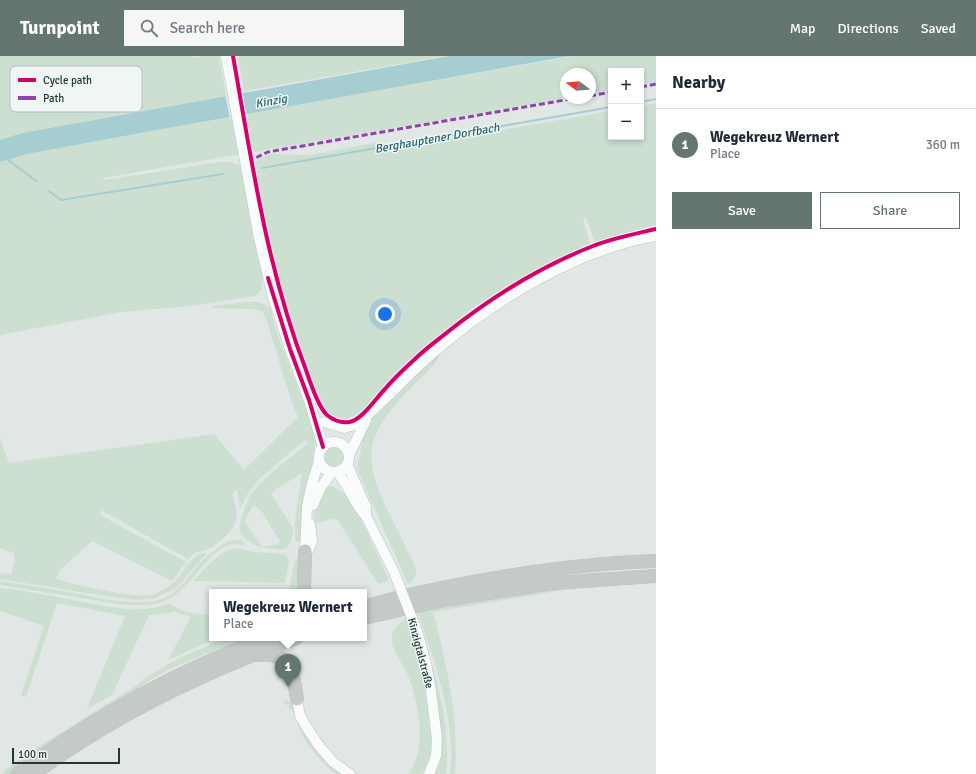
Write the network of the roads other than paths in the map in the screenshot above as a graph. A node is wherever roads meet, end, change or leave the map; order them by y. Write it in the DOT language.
graph roads {
  1 [pos="226,56"];
  2 [pos="656,236"];
  3 [pos="308,400"];
  4 [pos="370,413"];
  5 [pos="324,422"];
  6 [pos="357,424"];
  7 [pos="336,442"];
  8 [pos="323,447"];
  9 [pos="348,460"];
  10 [pos="320,461"];
  11 [pos="335,472"];
  12 [pos="346,486"];
  13 [pos="321,487"];
  14 [pos="366,516"];
  15 [pos="305,551"];
  16 [pos="656,561"];
  17 [pos="656,576"];
  18 [pos="304,589"];
  19 [pos="367,606"];
  20 [pos="367,617"];
  21 [pos="257,641"];
  22 [pos="289,641"];
  23 [pos="250,655"];
  24 [pos="297,699"];
  25 [pos="17,774"];
  26 [pos="34,774"];
  27 [pos="350,774"];
  28 [pos="429,774"];
  1 -- 3 [label="street"];
  2 -- 4 [label="street"];
  3 -- 5 [label="street"];
  3 -- 8 [label="street"];
  4 -- 6 [label="street"];
  4 -- 9 [label="street"];
  5 -- 6 [label="street"];
  5 -- 7 [label="street"];
  6 -- 7 [label="street"];
  7 -- 8 [label="street"];
  7 -- 9 [label="street"];
  8 -- 10 [label="street"];
  9 -- 11 [label="street"];
  9 -- 14 [label="street, Kinzigtalstraße"];
  10 -- 11 [label="street"];
  10 -- 15 [label="street"];
  11 -- 12 [label="street, Kinzigtalstraße"];
  11 -- 13 [label="street"];
  12 -- 13 [label="street"];
  12 -- 14 [label="street, Kinzigtalstraße"];
  13 -- 15 [label="street"];
  14 -- 28 [label="street, Kinzigtalstraße, bridge"];
  15 -- 18 [label="highway"];
  16 -- 19 [label="highway"];
  17 -- 20 [label="highway"];
  21 -- 25 [label="highway"];
  22 -- 23 [label="highway"];
  23 -- 24 [label="highway"];
  23 -- 26 [label="highway"];
  24 -- 27 [label="street"];
}
